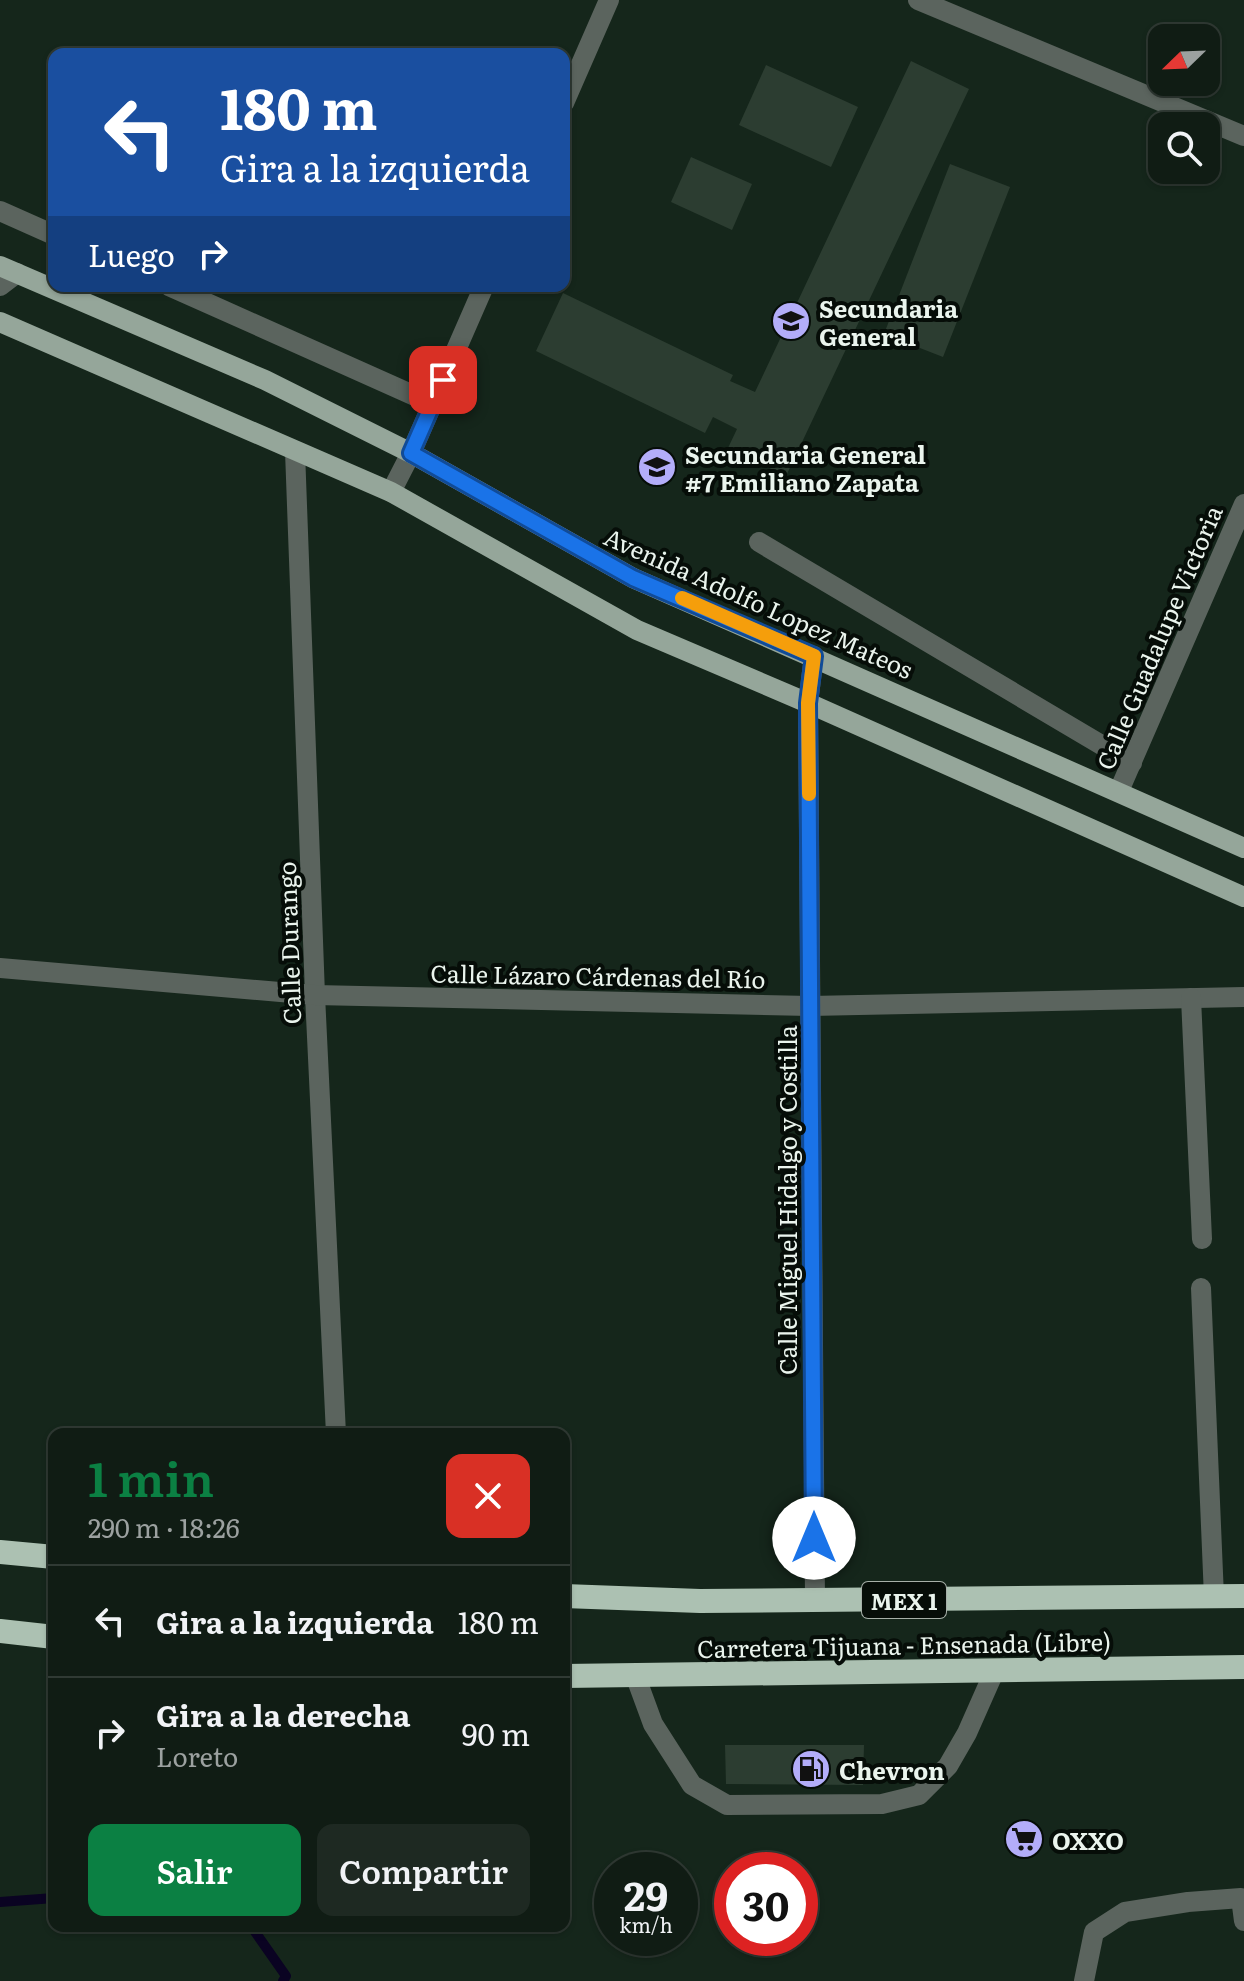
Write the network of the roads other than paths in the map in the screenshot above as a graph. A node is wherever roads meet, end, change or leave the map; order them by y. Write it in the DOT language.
graph roads {
  1 [pos="609,0"];
  2 [pos="918,0"];
  3 [pos="570,89"];
  4 [pos="1244,136"];
  5 [pos="0,211"];
  6 [pos="48,232"];
  7 [pos="8,270"];
  8 [pos="0,286"];
  9 [pos="48,287"];
  10 [pos="59,292"];
  11 [pos="182,292"];
  12 [pos="481,292"];
  13 [pos="0,322"];
  14 [pos="433,404"];
  15 [pos="295,451"];
  16 [pos="411,453"];
  17 [pos="391,492"];
  18 [pos="1244,504"];
  19 [pos="759,542"];
  20 [pos="814,656"];
  21 [pos="808,703"];
  22 [pos="1132,763"];
  23 [pos="1119,791"];
  24 [pos="1244,848"];
  25 [pos="1244,897"];
  26 [pos="0,968"];
  27 [pos="315,995"];
  28 [pos="1244,997"];
  29 [pos="1191,998"];
  30 [pos="810,1006"];
  31 [pos="1202,1239"];
  32 [pos="1201,1288"];
  33 [pos="336,1428"];
  34 [pos="0,1552"];
  35 [pos="48,1556"];
  36 [pos="570,1594"];
  37 [pos="1244,1596"];
  38 [pos="1214,1597"];
  39 [pos="815,1600"];
  40 [pos="0,1631"];
  41 [pos="48,1636"];
  42 [pos="1244,1667"];
  43 [pos="994,1672"];
  44 [pos="635,1675"];
  45 [pos="570,1676"];
  46 [pos="1242,1897"];
  47 [pos="1244,1921"];
  48 [pos="1084,1981"];
  1 -- 3 [label="street"];
  2 -- 4 [label="street"];
  5 -- 6 [label="street"];
  7 -- 8 [label="street"];
  7 -- 9 [label="main road, Avenida Adolfo Lopez Mateos"];
  10 -- 16 [label="main road, Avenida Adolfo Lopez Mateos"];
  11 -- 14 [label="street"];
  12 -- 14 [label="street"];
  13 -- 15 [label="main road"];
  14 -- 16 [label="street"];
  15 -- 17 [label="main road"];
  15 -- 27 [label="street, Calle Durango"];
  16 -- 17 [label="street"];
  16 -- 20 [label="main road, Avenida Adolfo Lopez Mateos"];
  17 -- 21 [label="main road"];
  18 -- 22 [label="street, Calle Guadalupe Victoria"];
  19 -- 22 [label="street"];
  20 -- 21 [label="street, Calle Miguel Hidalgo y Costilla"];
  20 -- 23 [label="main road, Avenida Adolfo Lopez Mateos"];
  21 -- 25 [label="main road"];
  21 -- 30 [label="street, Calle Miguel Hidalgo y Costilla"];
  22 -- 23 [label="street, Calle Guadalupe Victoria"];
  23 -- 24 [label="main road, Avenida Adolfo Lopez Mateos"];
  26 -- 27 [label="street, Calle Lázaro Cárdenas del Río"];
  27 -- 30 [label="street, Calle Lázaro Cárdenas del Río"];
  27 -- 33 [label="street, Calle Durango"];
  28 -- 29 [label="street, Calle Lázaro Cárdenas del Río"];
  29 -- 30 [label="street, Calle Lázaro Cárdenas del Río"];
  29 -- 31 [label="street"];
  30 -- 39 [label="street, Calle Miguel Hidalgo y Costilla"];
  32 -- 38 [label="street"];
  34 -- 35 [label="highway"];
  36 -- 39 [label="highway, Carretera Tijuana - Ensenada (Libre) / MEX 1"];
  37 -- 38 [label="highway, Carretera Tijuana - Ensenada (Libre) / MEX 1"];
  38 -- 39 [label="highway, Carretera Tijuana - Ensenada (Libre) / MEX 1"];
  40 -- 41 [label="highway"];
  42 -- 43 [label="highway, Carretera Tijuana - Ensenada (Libre)"];
  43 -- 44 [label="highway, Carretera Tijuana - Ensenada (Libre)"];
  43 -- 44 [label="street"];
  44 -- 45 [label="highway, Carretera Tijuana - Ensenada (Libre)"];
  46 -- 47 [label="street"];
  46 -- 48 [label="street"];
}
